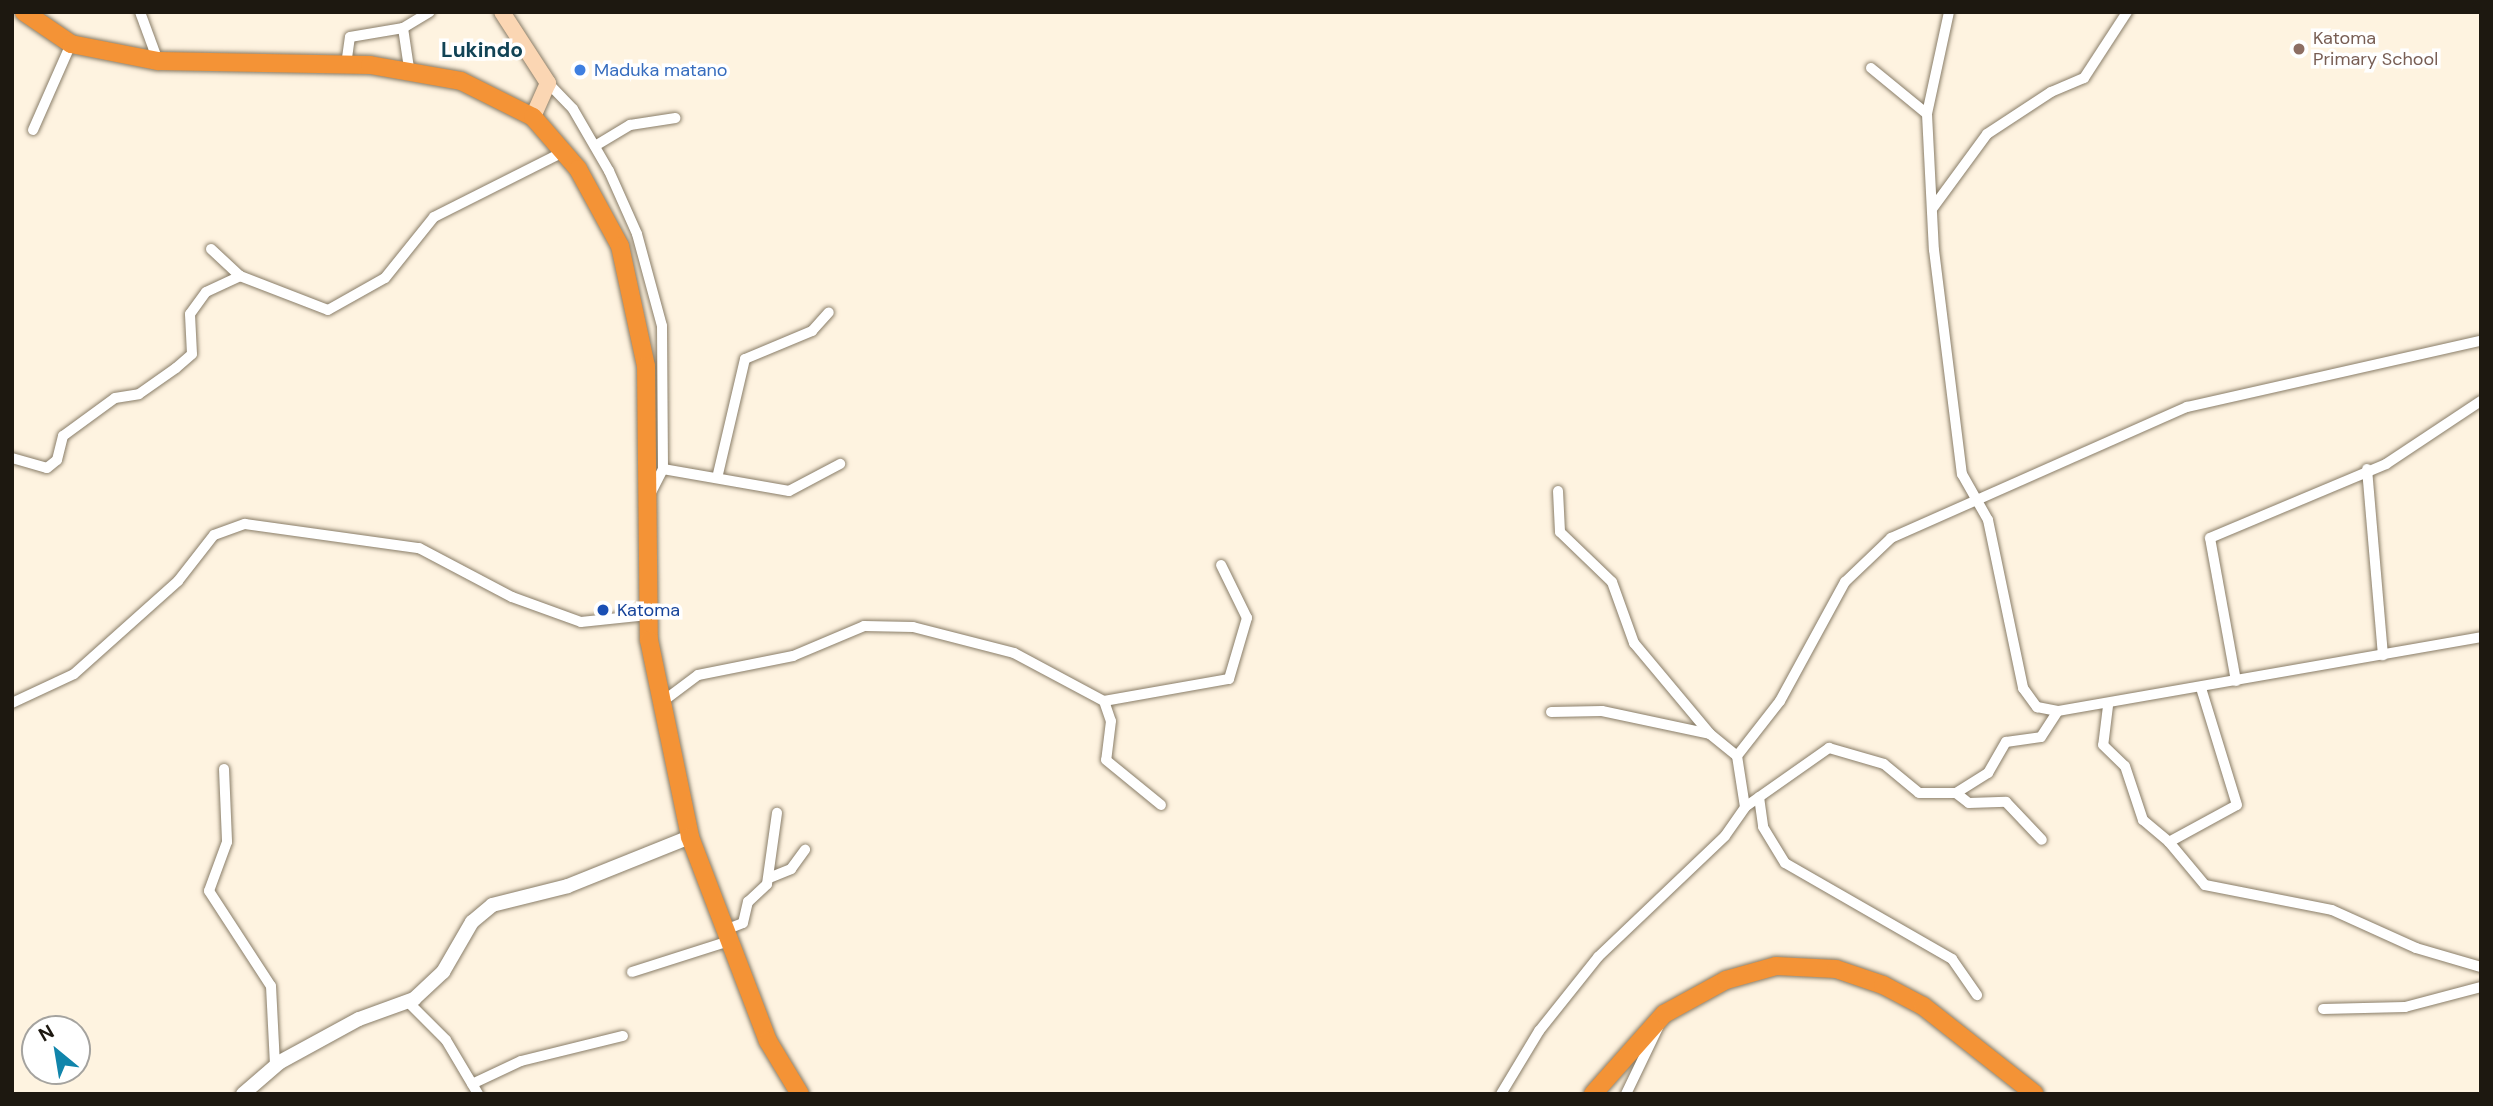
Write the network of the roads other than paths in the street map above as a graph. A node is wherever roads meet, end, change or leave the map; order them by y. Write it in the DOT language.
graph roads {
  1 [pos="24,12"];
  2 [pos="140,12"];
  3 [pos="430,12"];
  4 [pos="1949,12"];
  5 [pos="2127,12"];
  6 [pos="506,13"];
  7 [pos="403,28"];
  8 [pos="71,44"];
  9 [pos="158,61"];
  10 [pos="346,65"];
  11 [pos="410,68"];
  12 [pos="1871,68"];
  13 [pos="548,83"];
  14 [pos="1927,114"];
  15 [pos="533,117"];
  16 [pos="675,118"];
  17 [pos="33,130"];
  18 [pos="595,146"];
  19 [pos="563,152"];
  20 [pos="1932,209"];
  21 [pos="211,249"];
  22 [pos="240,276"];
  23 [pos="829,312"];
  24 [pos="2481,341"];
  25 [pos="2481,401"];
  26 [pos="12,458"];
  27 [pos="840,464"];
  28 [pos="663,469"];
  29 [pos="2367,469"];
  30 [pos="718,474"];
  31 [pos="1558,491"];
  32 [pos="1977,496"];
  33 [pos="644,504"];
  34 [pos="1221,565"];
  35 [pos="648,615"];
  36 [pos="2481,637"];
  37 [pos="2383,654"];
  38 [pos="2236,681"];
  39 [pos="2201,688"];
  40 [pos="1104,701"];
  41 [pos="662,702"];
  42 [pos="12,703"];
  43 [pos="2108,706"];
  44 [pos="2058,711"];
  45 [pos="1551,712"];
  46 [pos="1710,734"];
  47 [pos="1737,756"];
  48 [pos="224,769"];
  49 [pos="1956,793"];
  50 [pos="1759,797"];
  51 [pos="1161,805"];
  52 [pos="1745,807"];
  53 [pos="777,813"];
  54 [pos="690,837"];
  55 [pos="2042,840"];
  56 [pos="2169,842"];
  57 [pos="804,850"];
  58 [pos="769,878"];
  59 [pos="727,935"];
  60 [pos="2481,967"];
  61 [pos="632,972"];
  62 [pos="2481,987"];
  63 [pos="1978,996"];
  64 [pos="407,1001"];
  65 [pos="2323,1009"];
  66 [pos="1664,1014"];
  67 [pos="623,1036"];
  68 [pos="275,1066"];
  69 [pos="475,1089"];
  70 [pos="243,1094"];
  71 [pos="800,1094"];
  72 [pos="1501,1094"];
  73 [pos="1593,1094"];
  74 [pos="1626,1094"];
  75 [pos="2035,1094"];
  1 -- 8 [label="highway"];
  2 -- 9 [label="street"];
  3 -- 7 [label="street"];
  4 -- 14 [label="street"];
  5 -- 20 [label="street"];
  6 -- 13 [label="main road"];
  7 -- 10 [label="street"];
  7 -- 11 [label="street"];
  8 -- 9 [label="highway"];
  8 -- 17 [label="street"];
  9 -- 10 [label="highway"];
  10 -- 11 [label="highway"];
  11 -- 15 [label="highway"];
  12 -- 14 [label="street"];
  13 -- 15 [label="main road"];
  13 -- 18 [label="street"];
  14 -- 20 [label="street"];
  15 -- 19 [label="highway"];
  16 -- 18 [label="street"];
  18 -- 28 [label="street"];
  19 -- 22 [label="street"];
  19 -- 33 [label="highway"];
  20 -- 32 [label="street"];
  21 -- 22 [label="street"];
  22 -- 26 [label="street"];
  23 -- 30 [label="street"];
  24 -- 32 [label="street"];
  25 -- 29 [label="street"];
  27 -- 30 [label="street"];
  28 -- 30 [label="street"];
  28 -- 33 [label="street"];
  29 -- 37 [label="street"];
  29 -- 38 [label="street"];
  31 -- 46 [label="street"];
  32 -- 44 [label="street"];
  32 -- 47 [label="street"];
  33 -- 35 [label="highway"];
  34 -- 40 [label="street"];
  35 -- 41 [label="highway"];
  35 -- 42 [label="street"];
  36 -- 37 [label="street"];
  37 -- 38 [label="street"];
  38 -- 39 [label="street"];
  39 -- 43 [label="street"];
  39 -- 56 [label="street"];
  40 -- 41 [label="street"];
  40 -- 51 [label="street"];
  41 -- 54 [label="highway"];
  43 -- 44 [label="street"];
  43 -- 56 [label="street"];
  44 -- 49 [label="street"];
  45 -- 46 [label="street"];
  46 -- 47 [label="street"];
  47 -- 52 [label="street"];
  48 -- 68 [label="street"];
  49 -- 50 [label="street"];
  49 -- 55 [label="street"];
  50 -- 52 [label="street"];
  50 -- 63 [label="street"];
  52 -- 72 [label="street"];
  53 -- 58 [label="street"];
  54 -- 59 [label="highway"];
  54 -- 64 [label="street"];
  56 -- 60 [label="street"];
  57 -- 58 [label="street"];
  58 -- 59 [label="street"];
  59 -- 61 [label="street"];
  59 -- 71 [label="highway"];
  62 -- 65 [label="street"];
  64 -- 68 [label="street"];
  64 -- 69 [label="street"];
  66 -- 73 [label="highway"];
  66 -- 74 [label="street"];
  66 -- 75 [label="highway"];
  67 -- 69 [label="street"];
  68 -- 70 [label="street"];
}
